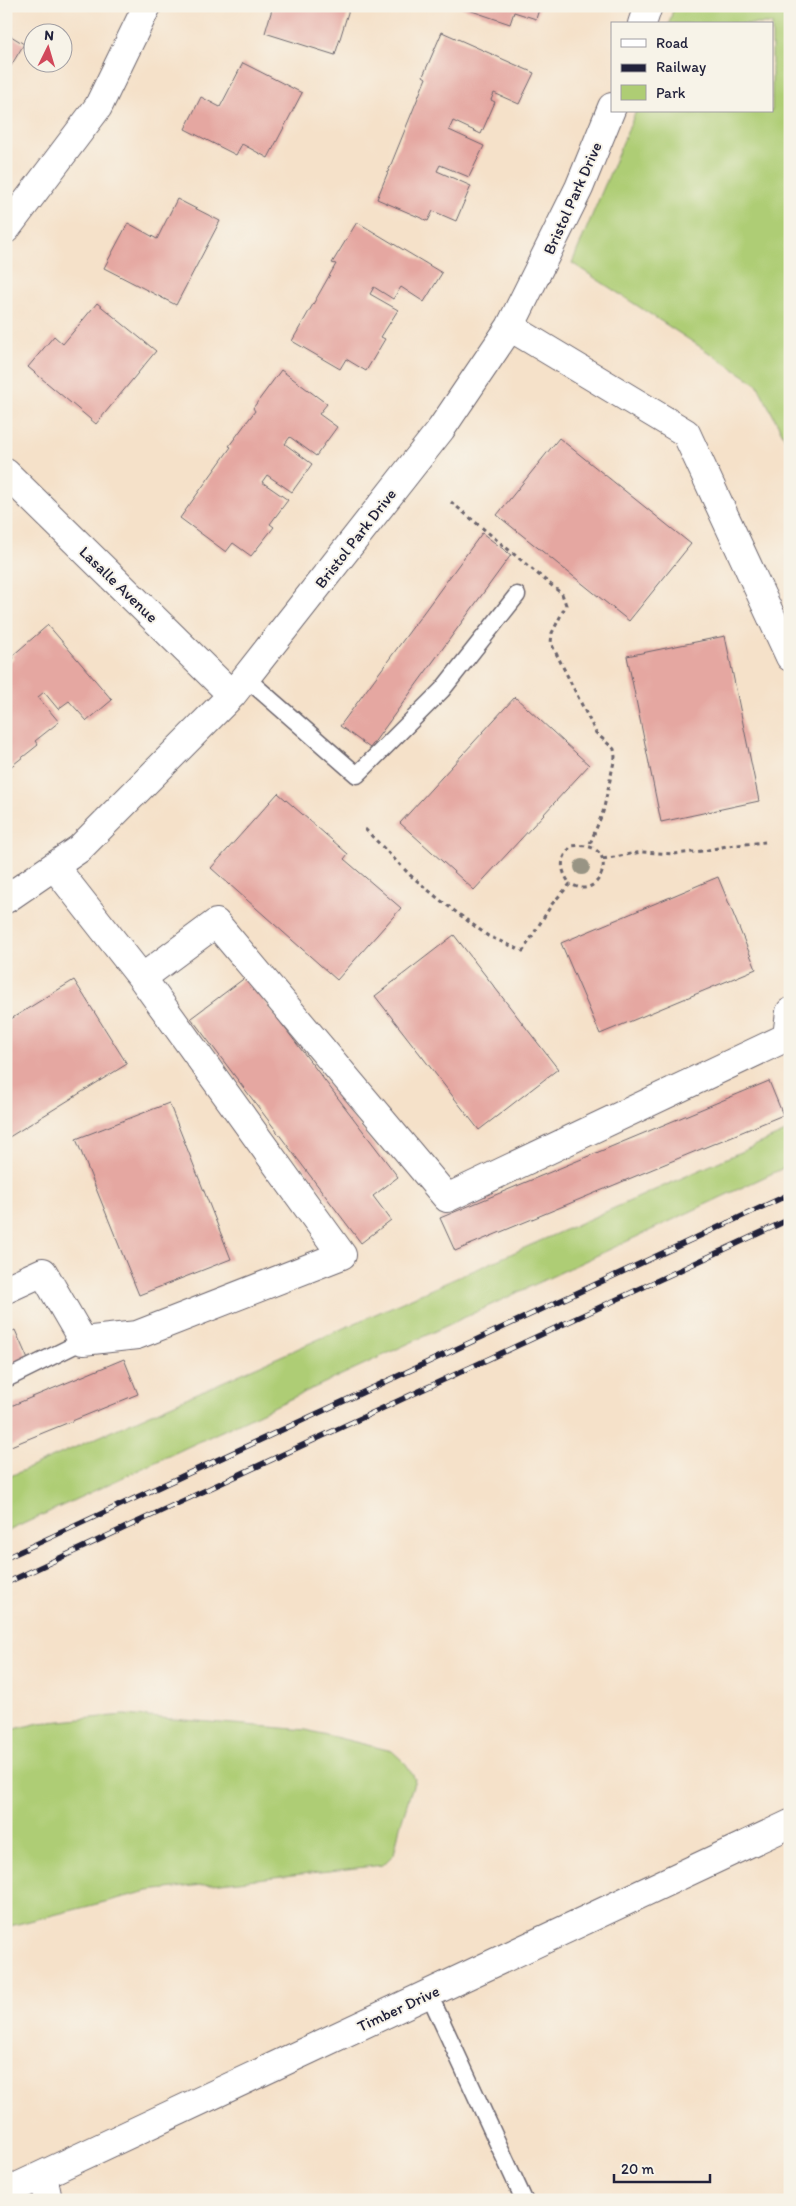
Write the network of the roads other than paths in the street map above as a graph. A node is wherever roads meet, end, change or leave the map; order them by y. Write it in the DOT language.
graph roads {
  1 [pos="147,6"];
  2 [pos="648,6"];
  3 [pos="643,22"];
  4 [pos="611,109"];
  5 [pos="6,229"];
  6 [pos="510,327"];
  7 [pos="6,473"];
  8 [pos="517,595"];
  9 [pos="790,657"];
  10 [pos="239,686"];
  11 [pos="54,866"];
  12 [pos="6,899"];
  13 [pos="142,978"];
  14 [pos="790,1012"];
  15 [pos="6,1289"];
  16 [pos="83,1341"];
  17 [pos="6,1379"];
  18 [pos="790,1824"];
  19 [pos="429,1994"];
  20 [pos="46,2188"];
  21 [pos="6,2192"];
  22 [pos="524,2200"];
  1 -- 5 [label="street"];
  2 -- 3 [label="street"];
  4 -- 6 [label="street, Bristol Park Drive"];
  6 -- 9 [label="street"];
  6 -- 10 [label="street, Bristol Park Drive"];
  7 -- 10 [label="street, Lasalle Avenue"];
  8 -- 10 [label="lane"];
  10 -- 11 [label="street, Bristol Park Drive"];
  11 -- 12 [label="street, Bristol Park Drive"];
  11 -- 13 [label="street"];
  13 -- 14 [label="street"];
  13 -- 16 [label="street"];
  15 -- 16 [label="street"];
  16 -- 17 [label="lane"];
  18 -- 19 [label="street, Timber Drive"];
  19 -- 20 [label="street, Timber Drive"];
  19 -- 22 [label="lane"];
  20 -- 21 [label="street, Timber Drive"];
}
